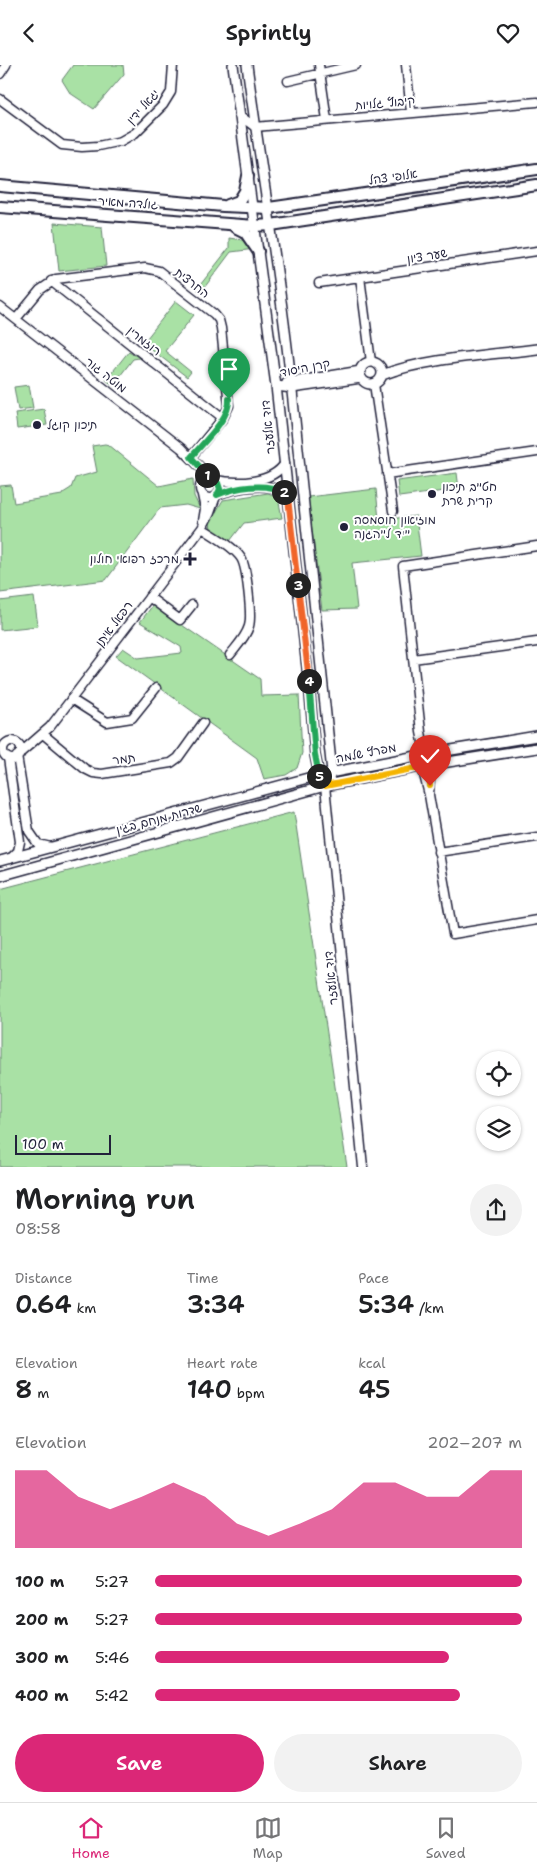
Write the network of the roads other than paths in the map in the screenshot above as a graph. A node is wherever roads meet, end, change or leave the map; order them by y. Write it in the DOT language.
graph roads {
  1 [pos="6,65"];
  2 [pos="173,65"];
  3 [pos="233,65"];
  4 [pos="247,65"];
  5 [pos="319,65"];
  6 [pos="356,65"];
  7 [pos="406,65"];
  8 [pos="321,73"];
  9 [pos="0,74"];
  10 [pos="288,81"];
  11 [pos="0,99"];
  12 [pos="537,102"];
  13 [pos="411,112"];
  14 [pos="239,115"];
  15 [pos="328,120"];
  16 [pos="255,127"];
  17 [pos="537,169"];
  18 [pos="248,176"];
  19 [pos="537,185"];
  20 [pos="0,187"];
  21 [pos="223,206"];
  22 [pos="0,207"];
  23 [pos="252,208"];
  24 [pos="269,208"];
  25 [pos="225,223"];
  26 [pos="271,225"];
  27 [pos="255,226"];
  28 [pos="258,251"];
  29 [pos="537,251"];
  30 [pos="360,277"];
  31 [pos="51,281"];
  32 [pos="319,283"];
  33 [pos="0,307"];
  34 [pos="16,319"];
  35 [pos="537,349"];
  36 [pos="371,362"];
  37 [pos="382,372"];
  38 [pos="361,375"];
  39 [pos="374,384"];
  40 [pos="291,385"];
  41 [pos="276,386"];
  42 [pos="223,418"];
  43 [pos="537,452"];
  44 [pos="193,460"];
  45 [pos="285,463"];
  46 [pos="387,474"];
  47 [pos="214,479"];
  48 [pos="200,486"];
  49 [pos="202,495"];
  50 [pos="216,496"];
  51 [pos="288,498"];
  52 [pos="392,511"];
  53 [pos="202,527"];
  54 [pos="537,546"];
  55 [pos="149,597"];
  56 [pos="192,605"];
  57 [pos="537,642"];
  58 [pos="230,655"];
  59 [pos="413,659"];
  60 [pos="156,688"];
  61 [pos="71,699"];
  62 [pos="203,723"];
  63 [pos="43,734"];
  64 [pos="537,737"];
  65 [pos="15,742"];
  66 [pos="3,743"];
  67 [pos="537,748"];
  68 [pos="4,754"];
  69 [pos="18,755"];
  70 [pos="315,755"];
  71 [pos="422,755"];
  72 [pos="425,766"];
  73 [pos="332,772"];
  74 [pos="319,775"];
  75 [pos="306,778"];
  76 [pos="325,786"];
  77 [pos="537,837"];
  78 [pos="55,847"];
  79 [pos="438,852"];
  80 [pos="5,860"];
  81 [pos="0,876"];
  82 [pos="537,921"];
  83 [pos="363,1167"];
  1 -- 9 [label="street"];
  2 -- 11 [label="street, יגאל ידין"];
  3 -- 14 [label="street, דוד אלעזר"];
  4 -- 16 [label="street"];
  5 -- 8 [label="street"];
  6 -- 8 [label="street"];
  7 -- 13 [label="street"];
  8 -- 10 [label="street"];
  8 -- 15 [label="street"];
  12 -- 13 [label="street, קיבוץ גלויות"];
  13 -- 15 [label="street, קיבוץ גלויות"];
  14 -- 16 [label="street"];
  14 -- 18 [label="street, דוד אלעזר"];
  15 -- 16 [label="street, קיבוץ גלויות"];
  16 -- 24 [label="street"];
  17 -- 24 [label="main road, אלופי צהל"];
  18 -- 21 [label="main road"];
  18 -- 23 [label="street, דוד אלעזר"];
  19 -- 26 [label="main road"];
  20 -- 21 [label="main road, גולדה מאיר"];
  21 -- 23 [label="main road, גולדה מאיר"];
  22 -- 25 [label="main road, גולדה מאיר"];
  23 -- 24 [label="main road, אלופי צהל"];
  23 -- 27 [label="street, דוד אלעזר"];
  24 -- 26 [label="street"];
  25 -- 27 [label="main road, גולדה מאיר"];
  25 -- 28 [label="main road"];
  26 -- 27 [label="main road"];
  26 -- 40 [label="street"];
  27 -- 28 [label="street, דוד אלעזר"];
  28 -- 41 [label="street, דוד אלעזר"];
  29 -- 30 [label="street, שער ציון"];
  30 -- 32 [label="street, שער ציון"];
  30 -- 36 [label="street"];
  31 -- 34 [label="street"];
  31 -- 42 [label="street, רוזמרין"];
  31 -- 42 [label="street, החרצית"];
  33 -- 34 [label="street, מוטה גור"];
  34 -- 44 [label="street, מוטה גור"];
  35 -- 37 [label="street"];
  36 -- 37 [label="street"];
  36 -- 38 [label="street"];
  37 -- 39 [label="street"];
  38 -- 39 [label="street"];
  38 -- 40 [label="street, קרן היסוד"];
  39 -- 46 [label="street"];
  40 -- 41 [label="street, קרן היסוד"];
  40 -- 73 [label="street"];
  41 -- 45 [label="street, דוד אלעזר"];
  42 -- 44 [label="street, החרצית"];
  43 -- 46 [label="street"];
  44 -- 47 [label="street, מוטה גור"];
  44 -- 48 [label="street"];
  45 -- 47 [label="street"];
  45 -- 51 [label="street, דוד אלעזר"];
  46 -- 52 [label="street"];
  47 -- 48 [label="street"];
  47 -- 50 [label="street"];
  48 -- 49 [label="street"];
  49 -- 50 [label="street"];
  49 -- 53 [label="street"];
  50 -- 51 [label="street"];
  50 -- 53 [label="street, רפאל איתן"];
  51 -- 70 [label="street, דוד אלעזר"];
  53 -- 55 [label="street, רפאל איתן"];
  53 -- 58 [label="street"];
  54 -- 59 [label="street"];
  55 -- 56 [label="street"];
  55 -- 61 [label="street, רפאל איתן"];
  57 -- 59 [label="street"];
  59 -- 71 [label="street"];
  60 -- 61 [label="street"];
  61 -- 63 [label="street, רפאל איתן"];
  62 -- 63 [label="street, תמר"];
  63 -- 65 [label="street"];
  63 -- 69 [label="street, רפאל איתן"];
  64 -- 71 [label="street, מפרץ שלמה"];
  65 -- 66 [label="street"];
  65 -- 69 [label="street"];
  66 -- 68 [label="street"];
  67 -- 72 [label="street, מפרץ שלמה"];
  68 -- 69 [label="street"];
  68 -- 80 [label="street"];
  69 -- 78 [label="street"];
  70 -- 74 [label="street, דוד אלעזר"];
  70 -- 75 [label="street"];
  71 -- 72 [label="street"];
  71 -- 73 [label="street, מפרץ שלמה"];
  72 -- 76 [label="street, מפרץ שלמה"];
  72 -- 79 [label="street"];
  73 -- 74 [label="street, מפרץ שלמה"];
  73 -- 76 [label="street"];
  74 -- 75 [label="street, שדרות מנחם בגין"];
  74 -- 76 [label="street, דוד אלעזר"];
  75 -- 78 [label="street, שדרות מנחם בגין"];
  76 -- 81 [label="street, שדרות מנחם בגין"];
  76 -- 83 [label="street, דוד אלעזר"];
  77 -- 79 [label="street"];
  78 -- 80 [label="street, שדרות מנחם בגין"];
  79 -- 82 [label="street"];
}
